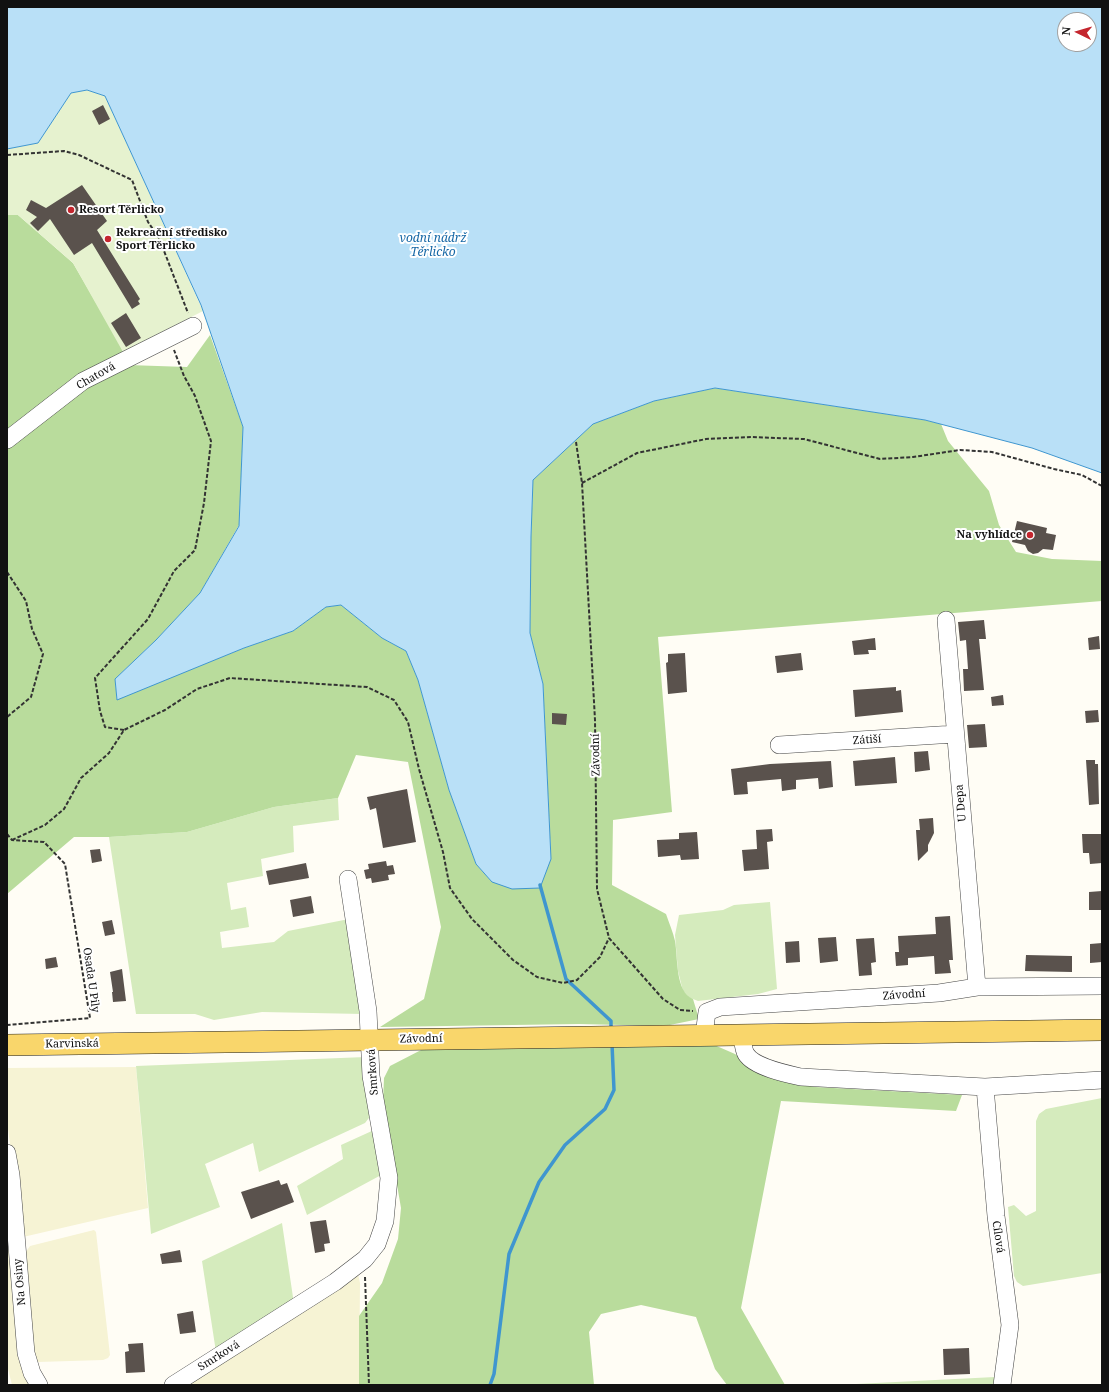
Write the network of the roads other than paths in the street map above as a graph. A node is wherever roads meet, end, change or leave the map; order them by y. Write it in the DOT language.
graph roads {
  1 [pos="193,326"];
  2 [pos="7,440"];
  3 [pos="946,620"];
  4 [pos="955,734"];
  5 [pos="779,745"];
  6 [pos="348,879"];
  7 [pos="977,986"];
  8 [pos="1102,986"];
  9 [pos="1102,1030"];
  10 [pos="704,1035"];
  11 [pos="742,1035"];
  12 [pos="370,1040"];
  13 [pos="138,1043"];
  14 [pos="7,1045"];
  15 [pos="1102,1080"];
  16 [pos="985,1087"];
  17 [pos="7,1152"];
  18 [pos="39,1385"];
  19 [pos="168,1385"];
  20 [pos="173,1385"];
  21 [pos="1002,1385"];
  1 -- 2 [label="street, Chatová"];
  3 -- 4 [label="street, U Depa"];
  4 -- 5 [label="street, Zátiší"];
  4 -- 7 [label="street, U Depa"];
  6 -- 12 [label="street, Smrková"];
  7 -- 8 [label="street, Závodní"];
  7 -- 10 [label="street, Závodní"];
  9 -- 11 [label="main road, Závodní"];
  10 -- 11 [label="main road, Závodní"];
  10 -- 12 [label="main road, Závodní"];
  11 -- 16 [label="street"];
  12 -- 13 [label="main road, Závodní"];
  12 -- 20 [label="street, Smrková"];
  13 -- 14 [label="main road, Karvinská"];
  15 -- 16 [label="street"];
  16 -- 21 [label="street, Cílová"];
  17 -- 18 [label="street, Na Osiny"];
  19 -- 20 [label="street"];
}
